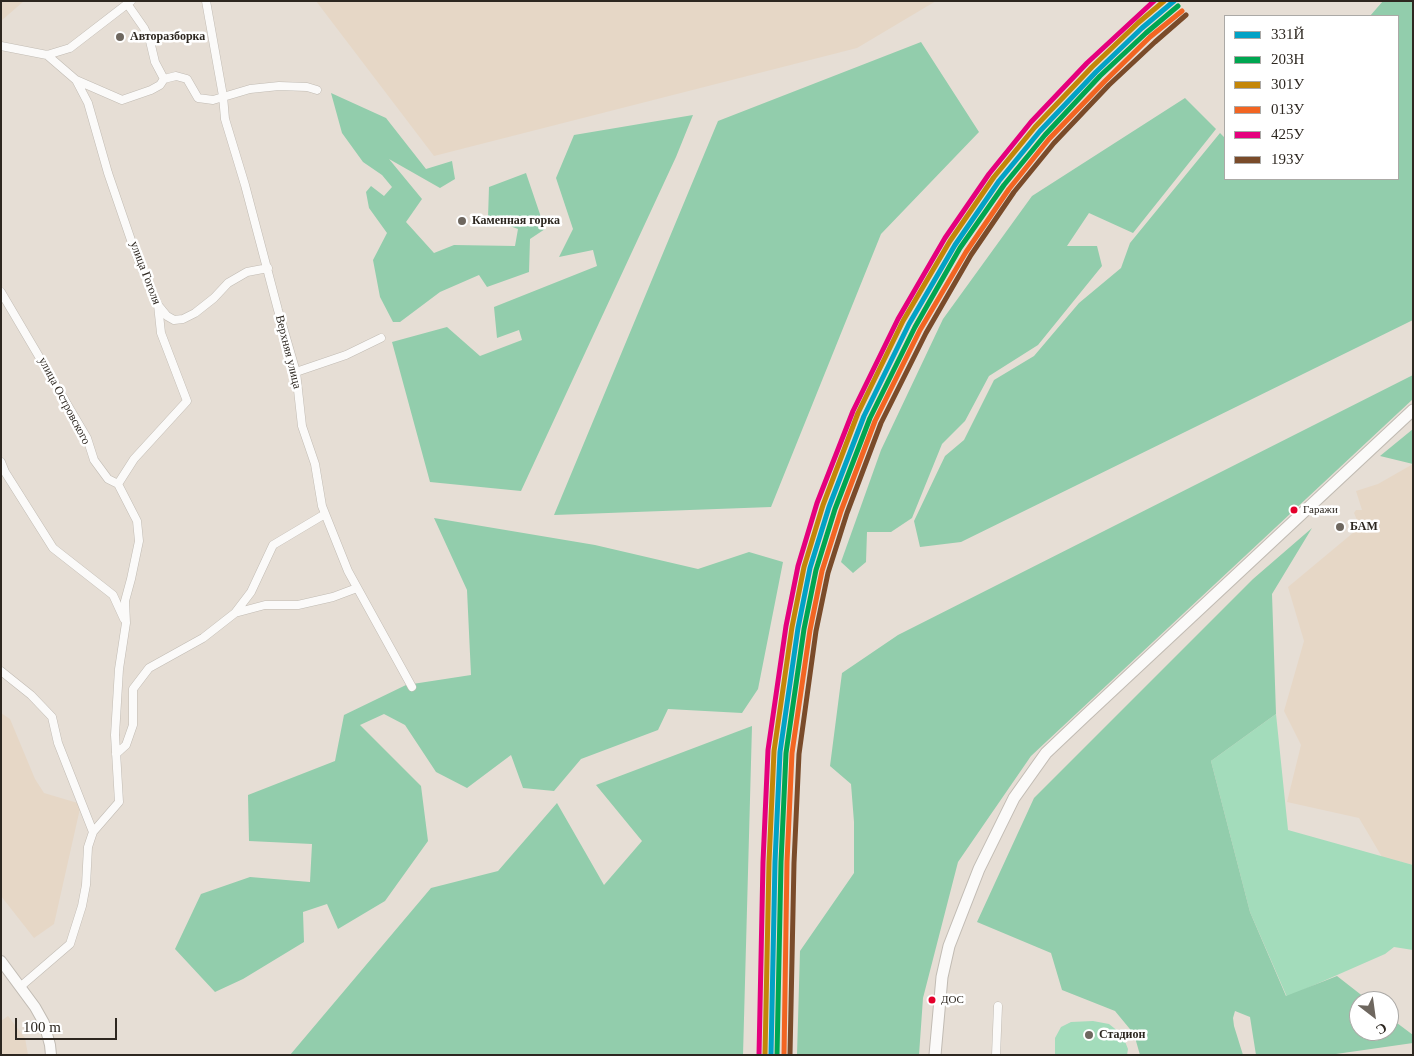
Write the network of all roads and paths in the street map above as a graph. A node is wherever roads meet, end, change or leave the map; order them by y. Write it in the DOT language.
graph roads {
  1 [pos="206,1"];
  2 [pos="129,3"];
  3 [pos="1,46"];
  4 [pos="47,56"];
  5 [pos="164,79"];
  6 [pos="76,80"];
  7 [pos="317,90"];
  8 [pos="223,96"];
  9 [pos="268,268"];
  10 [pos="1,292"];
  11 [pos="158,305"];
  12 [pos="381,338"];
  13 [pos="296,372"];
  14 [pos="1413,410"];
  15 [pos="1,462"];
  16 [pos="118,484"];
  17 [pos="325,514"];
  18 [pos="357,588"];
  19 [pos="235,613"];
  20 [pos="126,623"];
  21 [pos="1,671"];
  22 [pos="412,687"];
  23 [pos="116,754"];
  24 [pos="93,832"];
  25 [pos="1,961"];
  26 [pos="20,987"];
  27 [pos="998,1006"];
  28 [pos="50,1055"];
  29 [pos="935,1055"];
  30 [pos="996,1055"];
  1 -- 8 [label="street, Верхняя улица"];
  2 -- 4 [label="street"];
  2 -- 5 [label="street"];
  3 -- 4 [label="street"];
  4 -- 6 [label="street, улица Гоголя"];
  5 -- 6 [label="street"];
  5 -- 8 [label="street"];
  6 -- 11 [label="street, улица Гоголя"];
  7 -- 8 [label="street"];
  8 -- 9 [label="street, Верхняя улица"];
  9 -- 11 [label="street"];
  9 -- 13 [label="street, Верхняя улица"];
  10 -- 16 [label="street, улица Островского"];
  11 -- 16 [label="street, улица Гоголя"];
  12 -- 13 [label="street"];
  13 -- 17 [label="street, Верхняя улица"];
  14 -- 29 [label="main road"];
  15 -- 20 [label="street"];
  16 -- 20 [label="street, улица Островского"];
  17 -- 18 [label="street, Верхняя улица"];
  17 -- 19 [label="street"];
  18 -- 19 [label="street"];
  18 -- 22 [label="street, Верхняя улица"];
  19 -- 23 [label="street"];
  20 -- 23 [label="street, улица Островского"];
  21 -- 24 [label="street"];
  23 -- 24 [label="street, улица Островского"];
  24 -- 26 [label="street"];
  25 -- 26 [label="street"];
  26 -- 28 [label="street"];
  27 -- 30 [label="street"];
}
